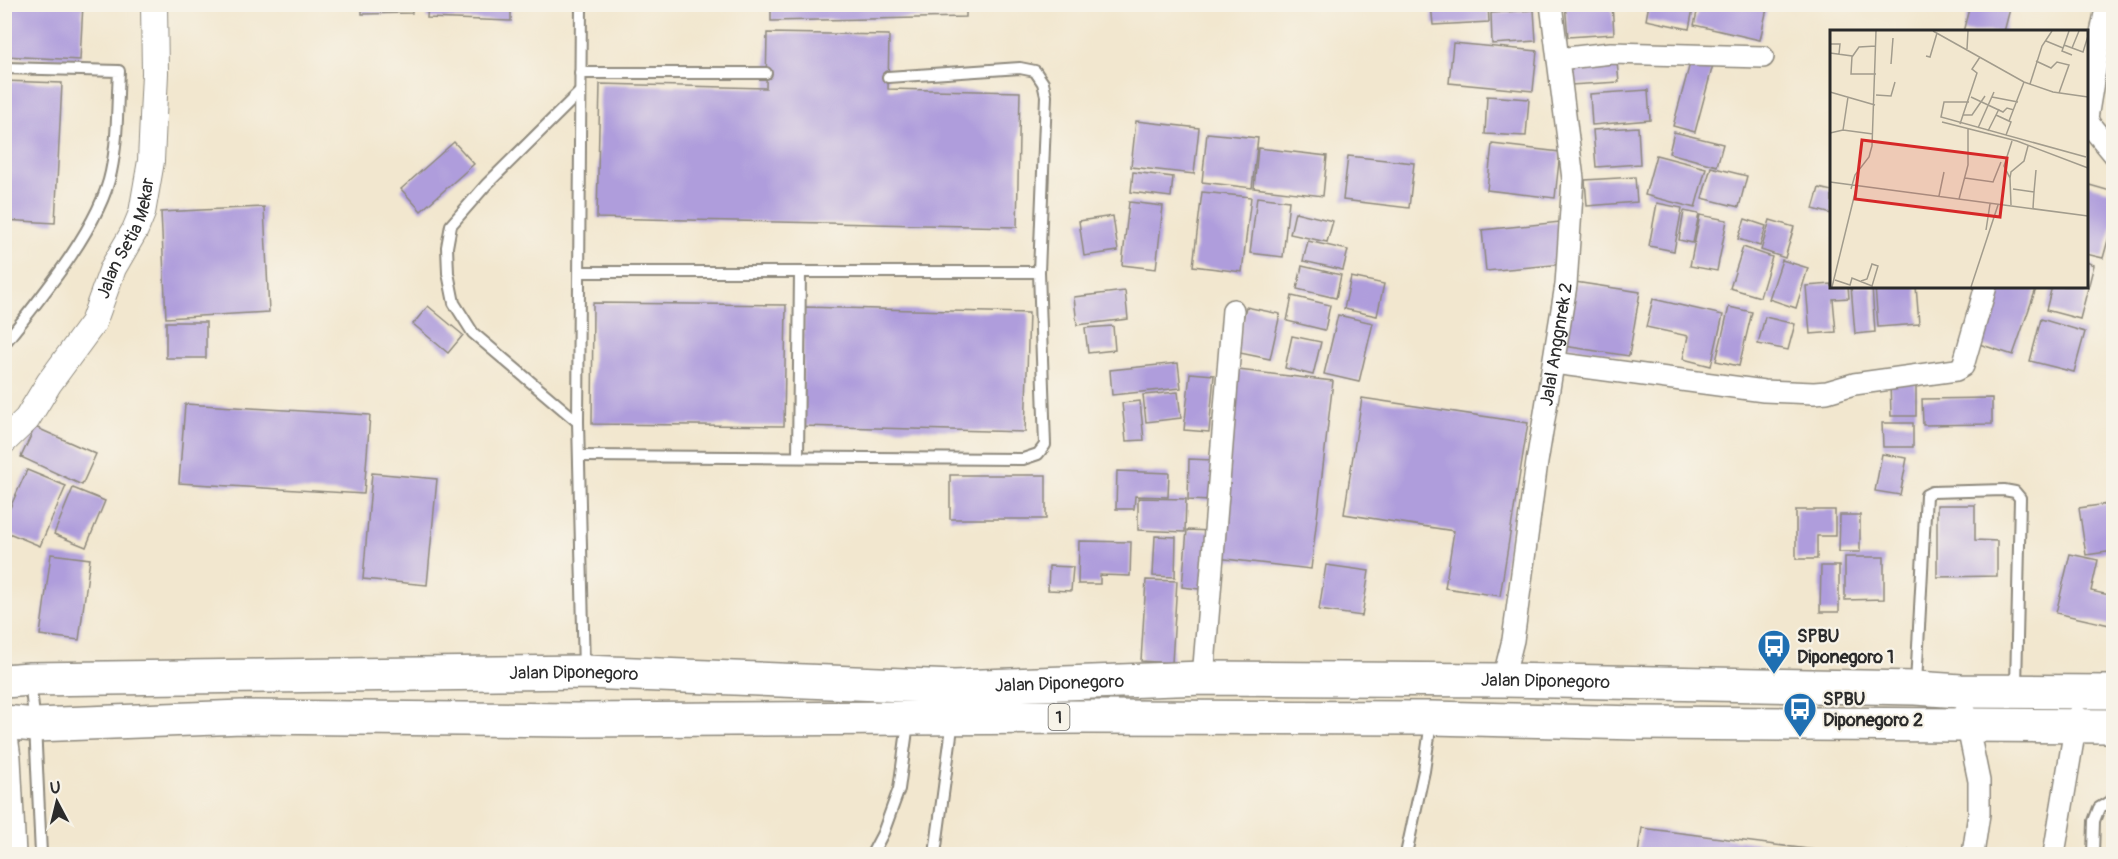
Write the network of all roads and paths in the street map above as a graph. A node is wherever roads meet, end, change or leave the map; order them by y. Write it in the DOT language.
graph roads {
  1 [pos="154,4"];
  2 [pos="581,4"];
  3 [pos="1551,4"];
  4 [pos="2107,4"];
  5 [pos="1763,57"];
  6 [pos="1558,59"];
  7 [pos="4,69"];
  8 [pos="580,73"];
  9 [pos="766,73"];
  10 [pos="888,77"];
  11 [pos="580,92"];
  12 [pos="2088,112"];
  13 [pos="2088,120"];
  14 [pos="2114,154"];
  15 [pos="580,272"];
  16 [pos="800,272"];
  17 [pos="1039,273"];
  18 [pos="1985,288"];
  19 [pos="1233,310"];
  20 [pos="4,344"];
  21 [pos="1554,363"];
  22 [pos="578,422"];
  23 [pos="4,441"];
  24 [pos="580,456"];
  25 [pos="798,456"];
  26 [pos="585,672"];
  27 [pos="1203,678"];
  28 [pos="17,680"];
  29 [pos="1503,680"];
  30 [pos="1915,688"];
  31 [pos="2016,690"];
  32 [pos="1961,691"];
  33 [pos="2079,692"];
  34 [pos="2114,692"];
  35 [pos="954,703"];
  36 [pos="908,718"];
  37 [pos="1432,718"];
  38 [pos="15,723"];
  39 [pos="1967,724"];
  40 [pos="2076,726"];
  41 [pos="2114,726"];
  42 [pos="2114,800"];
  43 [pos="15,855"];
  44 [pos="40,855"];
  45 [pos="872,855"];
  46 [pos="934,855"];
  47 [pos="1406,855"];
  48 [pos="1973,855"];
  49 [pos="2054,855"];
  50 [pos="2093,855"];
  1 -- 23 [label="street, Jalan Setia Mekar"];
  2 -- 8 [label="lane"];
  3 -- 6 [label="street, Jalal Anggnrek 2"];
  4 -- 12 [label="street"];
  5 -- 6 [label="street"];
  6 -- 21 [label="street, Jalal Anggnrek 2"];
  7 -- 20 [label="lane"];
  8 -- 9 [label="lane"];
  8 -- 11 [label="lane"];
  10 -- 17 [label="lane"];
  11 -- 15 [label="lane"];
  11 -- 22 [label="lane"];
  13 -- 14 [label="street"];
  15 -- 16 [label="lane"];
  15 -- 22 [label="lane"];
  16 -- 17 [label="lane"];
  16 -- 25 [label="lane"];
  17 -- 25 [label="lane"];
  18 -- 21 [label="street"];
  19 -- 27 [label="street"];
  21 -- 29 [label="street, Jalal Anggnrek 2"];
  22 -- 24 [label="lane"];
  24 -- 25 [label="lane"];
  24 -- 26 [label="lane"];
  26 -- 28 [label="highway, Jalan Diponegoro / 1"];
  26 -- 35 [label="highway, Jalan Diponegoro / 1"];
  27 -- 29 [label="highway, Jalan Diponegoro / 1"];
  27 -- 35 [label="highway, Jalan Diponegoro / 1"];
  28 -- 38 [label="lane"];
  29 -- 30 [label="highway, Jalan Diponegoro / 1"];
  30 -- 31 [label="lane"];
  30 -- 32 [label="highway, Jalan Diponegoro / 1"];
  31 -- 32 [label="highway, Jalan Diponegoro / 1"];
  31 -- 33 [label="highway, Jalan Diponegoro / 1"];
  32 -- 39 [label="street"];
  33 -- 34 [label="highway, Jalan Diponegoro / 1"];
  33 -- 40 [label="street"];
  35 -- 36 [label="highway, Jalan Diponegoro / 1"];
  35 -- 37 [label="highway, Jalan Diponegoro / 1"];
  35 -- 46 [label="lane"];
  36 -- 38 [label="highway, Jalan Diponegoro / 1"];
  36 -- 45 [label="lane"];
  37 -- 39 [label="highway, Jalan Diponegoro / 1"];
  37 -- 47 [label="lane"];
  38 -- 43 [label="street"];
  38 -- 44 [label="lane"];
  39 -- 40 [label="highway, Jalan Diponegoro / 1"];
  39 -- 48 [label="street"];
  40 -- 41 [label="highway, Jalan Diponegoro / 1"];
  40 -- 49 [label="street"];
  42 -- 50 [label="lane"];
}
